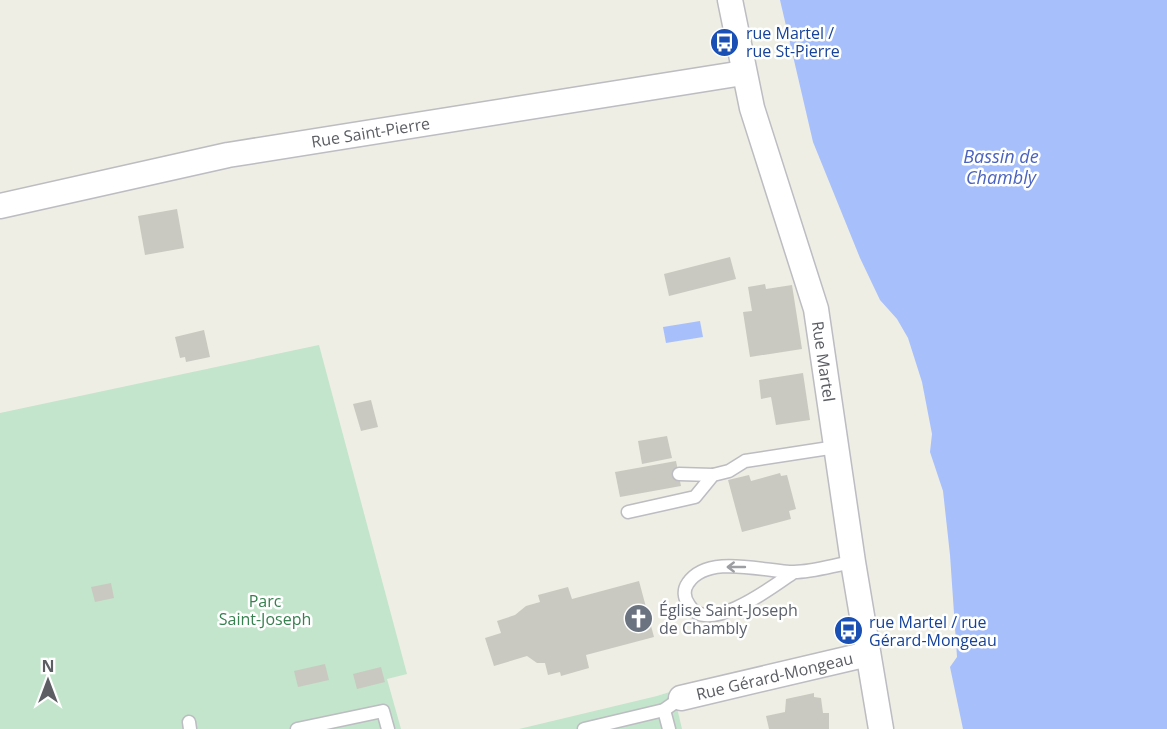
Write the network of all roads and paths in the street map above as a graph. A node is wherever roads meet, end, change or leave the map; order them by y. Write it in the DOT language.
graph roads {
  1 [pos="730,0"];
  2 [pos="743,73"];
  3 [pos="0,206"];
  4 [pos="836,447"];
  5 [pos="678,474"];
  6 [pos="713,475"];
  7 [pos="628,512"];
  8 [pos="853,562"];
  9 [pos="794,572"];
  10 [pos="867,654"];
  11 [pos="672,704"];
  12 [pos="297,729"];
  13 [pos="388,729"];
  14 [pos="584,729"];
  15 [pos="669,729"];
  16 [pos="881,729"];
  1 -- 2 [label="street, Rue Martel"];
  2 -- 3 [label="street, Rue Saint-Pierre"];
  2 -- 4 [label="street, Rue Martel"];
  4 -- 6 [label="lane"];
  4 -- 8 [label="street, Rue Martel"];
  5 -- 6 [label="lane"];
  6 -- 7 [label="lane"];
  8 -- 9 [label="lane"];
  8 -- 10 [label="street, Rue Martel"];
  9 -- 9 [label="lane, one-way"];
  10 -- 11 [label="street, Rue Gérard-Mongeau"];
  10 -- 16 [label="street, Rue Martel"];
  11 -- 14 [label="lane"];
  11 -- 15 [label="lane"];
  12 -- 13 [label="lane"];
}
